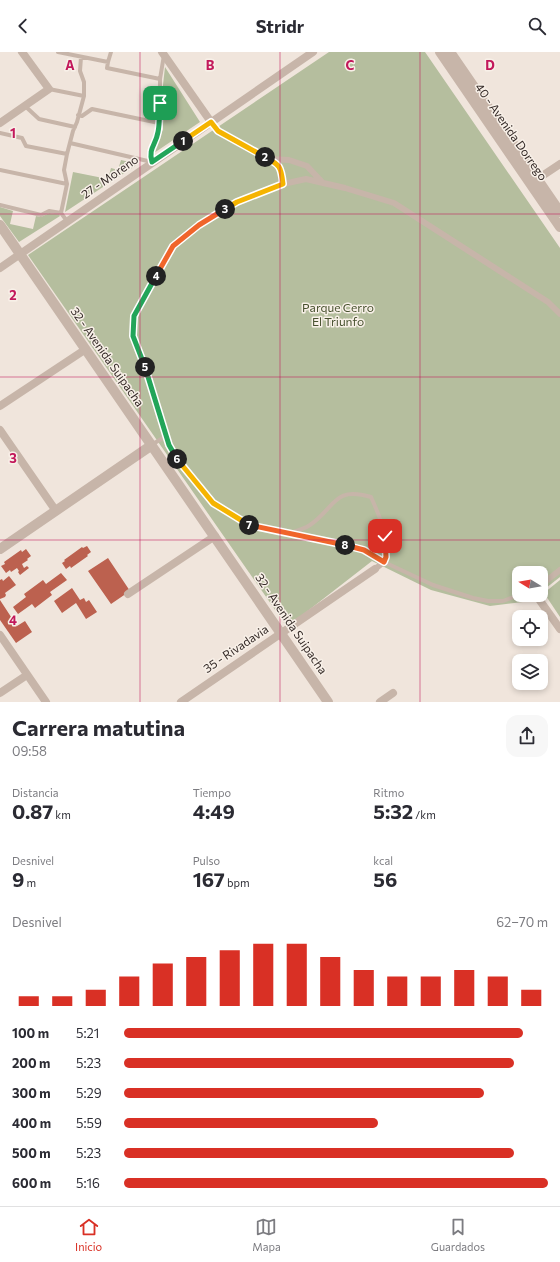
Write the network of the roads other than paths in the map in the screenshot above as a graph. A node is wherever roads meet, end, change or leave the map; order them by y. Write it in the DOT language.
graph roads {
  1 [pos="22,52"];
  2 [pos="58,52"];
  3 [pos="111,52"];
  4 [pos="313,52"];
  5 [pos="440,52"];
  6 [pos="450,52"];
  7 [pos="163,54"];
  8 [pos="303,55"];
  9 [pos="81,57"];
  10 [pos="108,62"];
  11 [pos="160,79"];
  12 [pos="49,89"];
  13 [pos="84,96"];
  14 [pos="25,106"];
  15 [pos="78,115"];
  16 [pos="211,122"];
  17 [pos="0,123"];
  18 [pos="158,123"];
  19 [pos="75,127"];
  20 [pos="0,132"];
  21 [pos="70,143"];
  22 [pos="67,154"];
  23 [pos="268,159"];
  24 [pos="152,162"];
  25 [pos="560,164"];
  26 [pos="0,170"];
  27 [pos="534,181"];
  28 [pos="323,183"];
  29 [pos="67,184"];
  30 [pos="283,184"];
  31 [pos="0,205"];
  32 [pos="560,212"];
  33 [pos="61,213"];
  34 [pos="67,221"];
  35 [pos="0,225"];
  36 [pos="560,227"];
  37 [pos="20,254"];
  38 [pos="0,268"];
  39 [pos="560,314"];
  40 [pos="86,349"];
  41 [pos="0,406"];
  42 [pos="0,430"];
  43 [pos="166,436"];
  44 [pos="152,445"];
  45 [pos="56,511"];
  46 [pos="287,533"];
  47 [pos="215,536"];
  48 [pos="0,549"];
  49 [pos="384,562"];
  50 [pos="375,569"];
  51 [pos="560,570"];
  52 [pos="548,579"];
  53 [pos="128,594"];
  54 [pos="512,598"];
  55 [pos="541,602"];
  56 [pos="560,629"];
  57 [pos="281,633"];
  58 [pos="0,635"];
  59 [pos="27,674"];
  60 [pos="393,693"];
  61 [pos="0,694"];
  62 [pos="184,701"];
  63 [pos="46,702"];
  64 [pos="328,702"];
  65 [pos="380,702"];
  1 -- 12 [label="street"];
  2 -- 9 [label="lane"];
  3 -- 10 [label="lane"];
  4 -- 8 [label="street, 27 - Moreno"];
  5 -- 27 [label="street, 40 - Avenida Dorrego"];
  6 -- 27 [label="street, 40 - Avenida Dorrego"];
  7 -- 11 [label="lane"];
  7 -- 16 [label="street"];
  8 -- 16 [label="street, 27 - Moreno"];
  9 -- 10 [label="lane"];
  9 -- 13 [label="lane"];
  10 -- 11 [label="lane"];
  11 -- 18 [label="lane"];
  12 -- 13 [label="lane"];
  12 -- 14 [label="street"];
  13 -- 15 [label="lane"];
  14 -- 17 [label="street"];
  14 -- 19 [label="lane"];
  15 -- 18 [label="lane"];
  15 -- 19 [label="lane"];
  16 -- 23 [label="lane"];
  16 -- 24 [label="street, 27 - Moreno"];
  18 -- 24 [label="lane"];
  19 -- 21 [label="lane"];
  20 -- 22 [label="lane"];
  21 -- 22 [label="lane"];
  21 -- 24 [label="lane"];
  22 -- 29 [label="lane"];
  23 -- 28 [label="street"];
  23 -- 30 [label="lane"];
  24 -- 34 [label="street, 27 - Moreno"];
  25 -- 27 [label="street"];
  26 -- 29 [label="lane"];
  27 -- 32 [label="street, 40 - Avenida Dorrego"];
  27 -- 36 [label="street, 40 - Avenida Dorrego"];
  28 -- 30 [label="street"];
  28 -- 39 [label="street"];
  29 -- 33 [label="lane"];
  30 -- 43 [label="lane"];
  31 -- 33 [label="lane"];
  33 -- 34 [label="lane"];
  34 -- 37 [label="street, 27 - Moreno"];
  35 -- 37 [label="street, 32 - Avenida Suipacha"];
  37 -- 38 [label="street, 27 - Moreno"];
  37 -- 40 [label="street, 32 - Avenida Suipacha"];
  40 -- 41 [label="street"];
  40 -- 44 [label="street, 32 - Avenida Suipacha"];
  42 -- 45 [label="street"];
  43 -- 44 [label="lane"];
  43 -- 46 [label="lane"];
  44 -- 45 [label="street"];
  44 -- 47 [label="street, 32 - Avenida Suipacha"];
  45 -- 48 [label="street"];
  46 -- 49 [label="lane"];
  46 -- 49 [label="lane"];
  47 -- 53 [label="street"];
  47 -- 57 [label="street, 32 - Avenida Suipacha"];
  49 -- 50 [label="street, 35 - Rivadavia"];
  49 -- 54 [label="lane"];
  50 -- 57 [label="street, 35 - Rivadavia"];
  51 -- 52 [label="street"];
  55 -- 56 [label="street"];
  57 -- 62 [label="street, 35 - Rivadavia"];
  57 -- 64 [label="street, 32 - Avenida Suipacha"];
  58 -- 59 [label="street"];
  59 -- 61 [label="street"];
  59 -- 63 [label="street"];
  60 -- 65 [label="street"];
}
